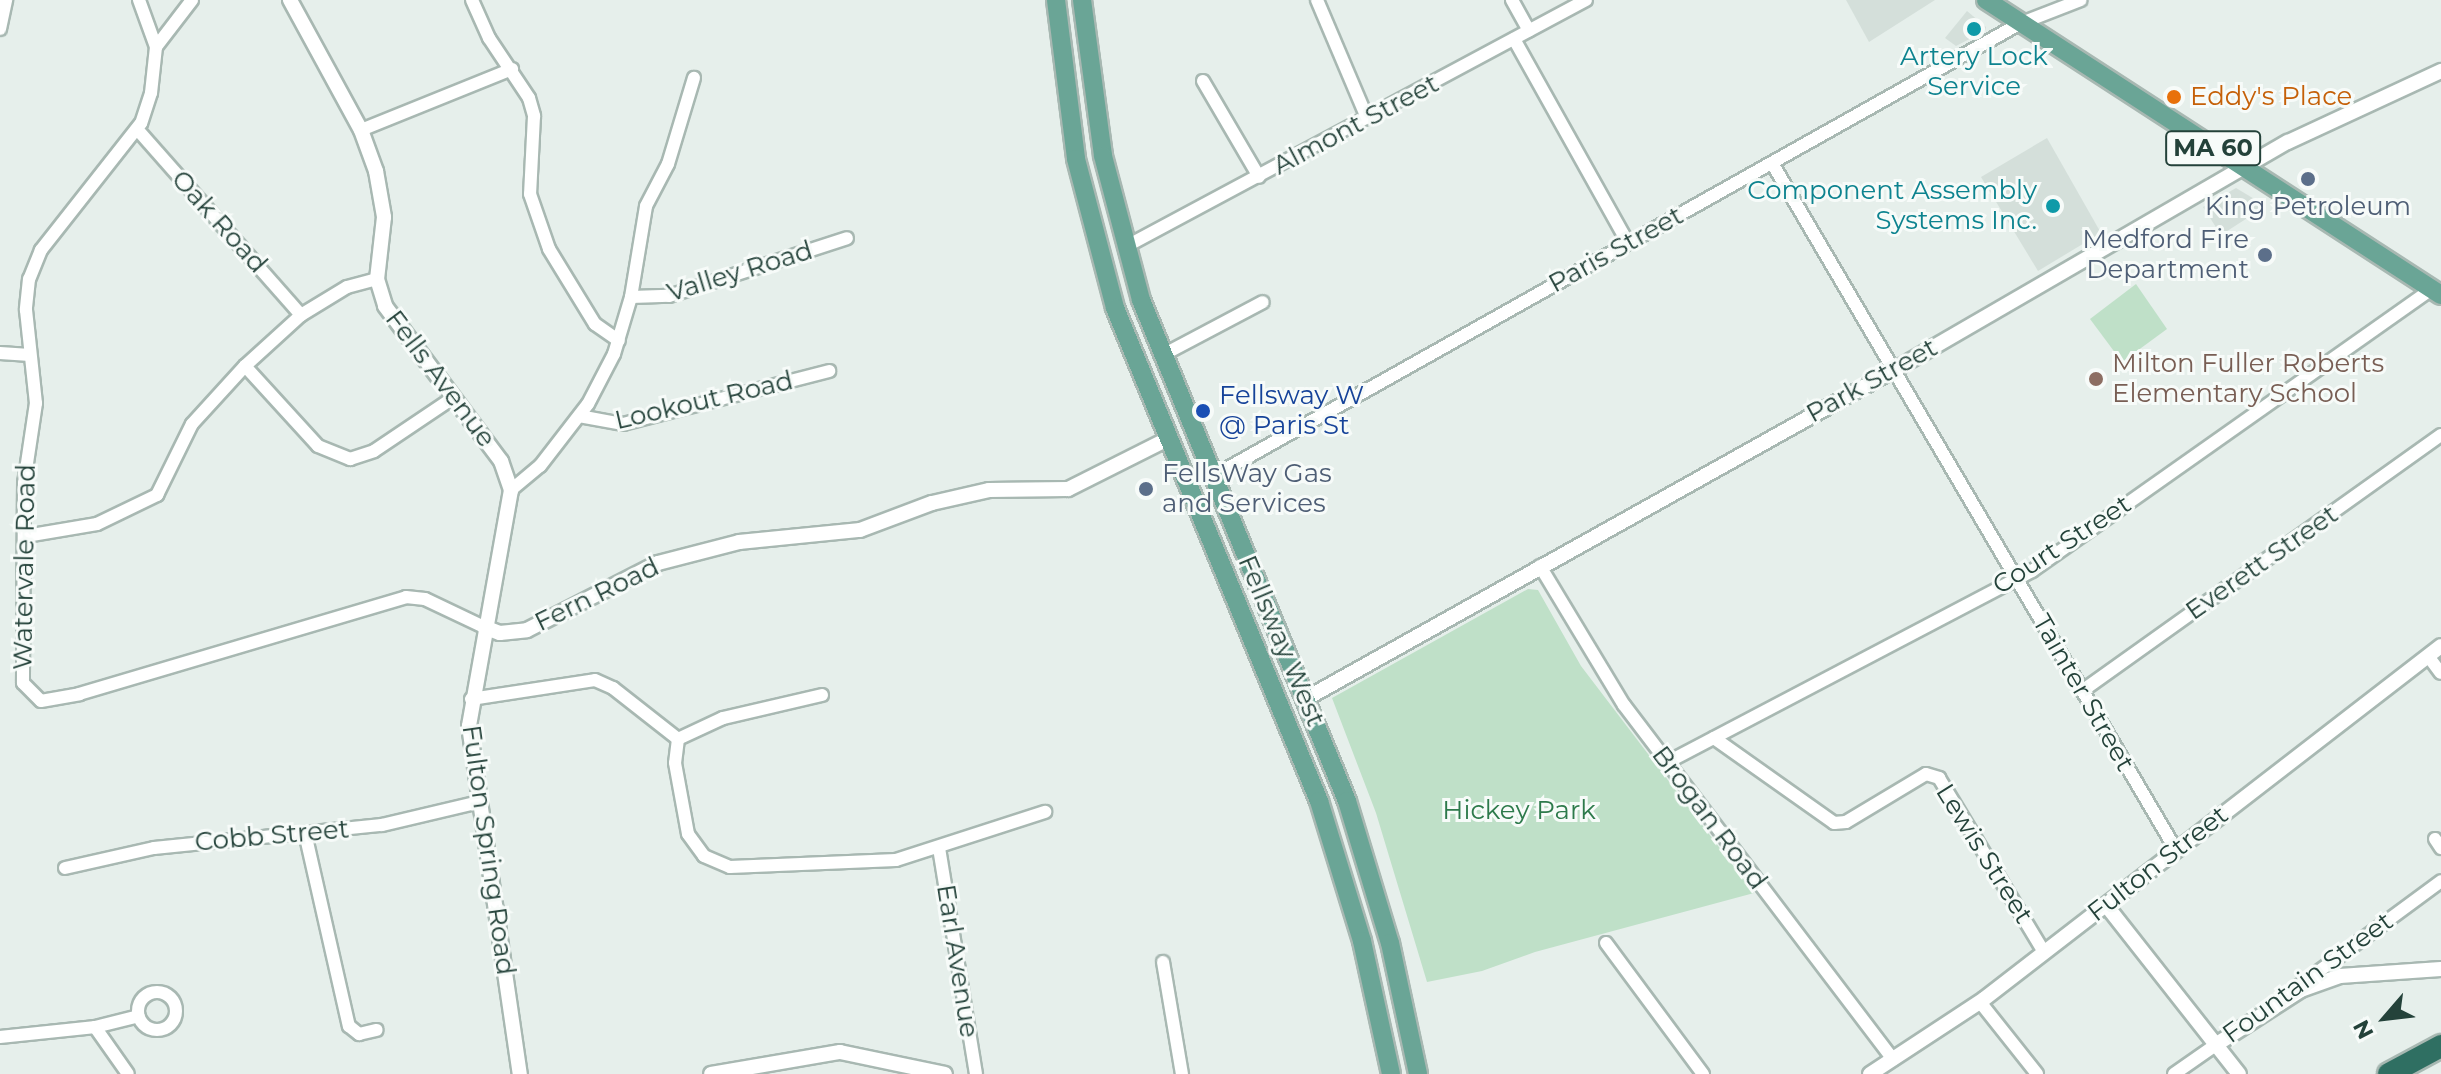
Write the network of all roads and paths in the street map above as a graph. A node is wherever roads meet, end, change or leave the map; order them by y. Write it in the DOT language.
graph roads {
  1 [pos="6,0"];
  2 [pos="139,0"];
  3 [pos="173,0"];
  4 [pos="190,0"];
  5 [pos="290,0"];
  6 [pos="472,0"];
  7 [pos="1056,0"];
  8 [pos="1082,0"];
  9 [pos="1317,0"];
  10 [pos="1512,0"];
  11 [pos="1586,0"];
  12 [pos="1986,0"];
  13 [pos="2081,0"];
  14 [pos="2019,24"];
  15 [pos="0,29"];
  16 [pos="1529,31"];
  17 [pos="1514,39"];
  18 [pos="156,47"];
  19 [pos="512,69"];
  20 [pos="2441,71"];
  21 [pos="694,78"];
  22 [pos="1203,81"];
  23 [pos="1367,118"];
  24 [pos="137,129"];
  25 [pos="361,130"];
  26 [pos="1772,163"];
  27 [pos="2244,167"];
  28 [pos="1259,177"];
  29 [pos="847,238"];
  30 [pos="1628,243"];
  31 [pos="1125,247"];
  32 [pos="377,279"];
  33 [pos="2436,292"];
  34 [pos="631,297"];
  35 [pos="1263,302"];
  36 [pos="301,315"];
  37 [pos="619,341"];
  38 [pos="0,353"];
  39 [pos="30,355"];
  40 [pos="1161,356"];
  41 [pos="245,366"];
  42 [pos="1894,370"];
  43 [pos="829,371"];
  44 [pos="453,398"];
  45 [pos="579,416"];
  46 [pos="2441,435"];
  47 [pos="1166,440"];
  48 [pos="1212,477"];
  49 [pos="511,490"];
  50 [pos="26,536"];
  51 [pos="1540,566"];
  52 [pos="2016,578"];
  53 [pos="484,627"];
  54 [pos="2441,646"];
  55 [pos="2428,656"];
  56 [pos="2441,673"];
  57 [pos="2082,691"];
  58 [pos="30,694"];
  59 [pos="822,695"];
  60 [pos="1307,698"];
  61 [pos="471,699"];
  62 [pos="1714,738"];
  63 [pos="678,739"];
  64 [pos="1668,762"];
  65 [pos="479,802"];
  66 [pos="1045,812"];
  67 [pos="305,833"];
  68 [pos="939,848"];
  69 [pos="2176,850"];
  70 [pos="65,868"];
  71 [pos="2441,881"];
  72 [pos="2106,905"];
  73 [pos="1606,943"];
  74 [pos="2044,952"];
  75 [pos="1163,962"];
  76 [pos="2441,969"];
  77 [pos="1980,1002"];
  78 [pos="139,1016"];
  79 [pos="2263,1016"];
  80 [pos="95,1027"];
  81 [pos="377,1030"];
  82 [pos="0,1037"];
  83 [pos="2217,1044"];
  84 [pos="2441,1046"];
  85 [pos="884,1058"];
  86 [pos="1893,1060"];
  87 [pos="128,1074"];
  88 [pos="520,1074"];
  89 [pos="711,1074"];
  90 [pos="885,1074"];
  91 [pos="945,1074"];
  92 [pos="976,1074"];
  93 [pos="1182,1074"];
  94 [pos="1391,1074"];
  95 [pos="1418,1074"];
  96 [pos="1703,1074"];
  97 [pos="1870,1074"];
  98 [pos="2037,1074"];
  99 [pos="2174,1074"];
  100 [pos="2239,1074"];
  101 [pos="2389,1074"];
  1 -- 15 [label="street"];
  2 -- 18 [label="street, Watervale Road"];
  3 -- 4 [label="street"];
  4 -- 18 [label="street"];
  5 -- 25 [label="street, Fells Avenue"];
  6 -- 19 [label="street"];
  7 -- 47 [label="main road, Fellsway West"];
  8 -- 31 [label="main road, Fellsway West"];
  9 -- 23 [label="street"];
  10 -- 16 [label="street"];
  11 -- 16 [label="street, Almont Street"];
  12 -- 14 [label="main road, MA 60"];
  13 -- 14 [label="street, Paris Street"];
  14 -- 26 [label="street, Paris Street"];
  14 -- 27 [label="main road, MA 60"];
  16 -- 17 [label="street, Almont Street"];
  17 -- 23 [label="street, Almont Street"];
  17 -- 30 [label="street"];
  18 -- 24 [label="street, Watervale Road"];
  19 -- 25 [label="street"];
  19 -- 37 [label="street"];
  20 -- 27 [label="street, Park Street"];
  21 -- 34 [label="street"];
  22 -- 28 [label="street"];
  23 -- 28 [label="street, Almont Street"];
  24 -- 36 [label="street, Oak Road"];
  24 -- 39 [label="street, Watervale Road"];
  25 -- 32 [label="street, Fells Avenue"];
  26 -- 30 [label="street, Paris Street"];
  26 -- 42 [label="street, Tainter Street"];
  27 -- 33 [label="main road, MA 60"];
  27 -- 42 [label="street, Park Street"];
  28 -- 31 [label="street, Almont Street"];
  29 -- 34 [label="street, Valley Road"];
  30 -- 48 [label="street, Paris Street"];
  31 -- 40 [label="main road, Fellsway West"];
  32 -- 36 [label="street"];
  32 -- 44 [label="street, Fells Avenue"];
  33 -- 52 [label="street, Court Street"];
  34 -- 37 [label="street"];
  35 -- 40 [label="street"];
  36 -- 41 [label="street"];
  37 -- 45 [label="street"];
  38 -- 39 [label="street"];
  39 -- 50 [label="street, Watervale Road"];
  40 -- 48 [label="main road, Fellsway West"];
  41 -- 44 [label="street"];
  41 -- 50 [label="street"];
  42 -- 51 [label="street, Park Street"];
  42 -- 52 [label="street, Tainter Street"];
  43 -- 45 [label="street, Lookout Road"];
  44 -- 49 [label="street, Fells Avenue"];
  45 -- 49 [label="street"];
  46 -- 57 [label="street, Everett Street"];
  47 -- 53 [label="street, Fern Road"];
  47 -- 94 [label="main road, Fellsway West"];
  48 -- 60 [label="main road, Fellsway West"];
  49 -- 53 [label="street, Fulton Spring Road"];
  50 -- 58 [label="street, Watervale Road"];
  51 -- 60 [label="street, Park Street"];
  51 -- 64 [label="street, Brogan Road"];
  52 -- 57 [label="street, Tainter Street"];
  52 -- 62 [label="street, Court Street"];
  53 -- 58 [label="street, Fern Road"];
  53 -- 61 [label="street, Fulton Spring Road"];
  54 -- 55 [label="street, Fulton Street"];
  55 -- 56 [label="street"];
  55 -- 69 [label="street, Fulton Street"];
  57 -- 69 [label="street, Tainter Street"];
  59 -- 63 [label="street"];
  60 -- 95 [label="main road, Fellsway West"];
  61 -- 63 [label="street"];
  61 -- 65 [label="street, Fulton Spring Road"];
  62 -- 64 [label="street, Court Street"];
  62 -- 74 [label="street, Lewis Street"];
  63 -- 68 [label="street"];
  64 -- 86 [label="street, Brogan Road"];
  65 -- 67 [label="street, Cobb Street"];
  65 -- 88 [label="street, Fulton Spring Road"];
  66 -- 68 [label="street"];
  67 -- 70 [label="street, Cobb Street"];
  67 -- 81 [label="street"];
  68 -- 92 [label="street, Earl Avenue"];
  69 -- 72 [label="street, Fulton Street"];
  71 -- 79 [label="street, Fountain Street"];
  72 -- 74 [label="street, Fulton Street"];
  72 -- 83 [label="street"];
  73 -- 96 [label="street"];
  74 -- 77 [label="street, Fulton Street"];
  75 -- 93 [label="street"];
  76 -- 79 [label="street"];
  77 -- 86 [label="street, Fulton Street"];
  77 -- 98 [label="street"];
  78 -- 80 [label="street"];
  79 -- 83 [label="street, Fountain Street"];
  80 -- 82 [label="street"];
  80 -- 87 [label="street"];
  83 -- 99 [label="street, Fountain Street"];
  83 -- 100 [label="street"];
  84 -- 101 [label="highway"];
  85 -- 89 [label="street"];
  85 -- 90 [label="street"];
  85 -- 91 [label="street"];
  86 -- 97 [label="street, Fulton Street"];
}
